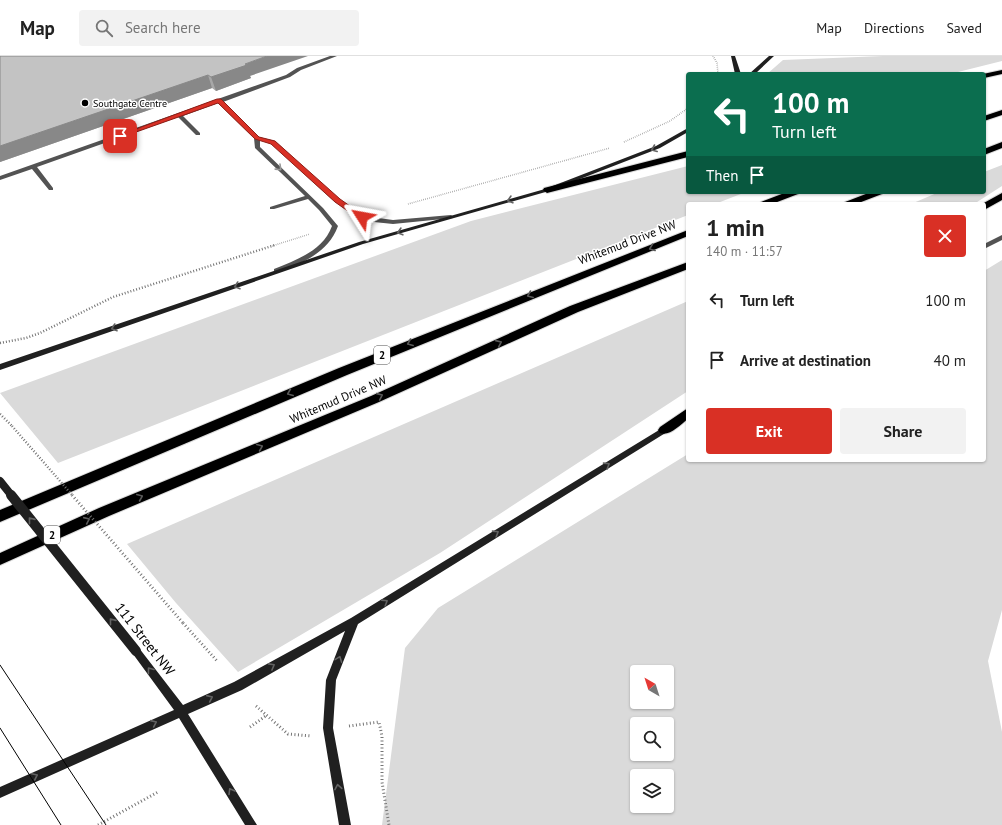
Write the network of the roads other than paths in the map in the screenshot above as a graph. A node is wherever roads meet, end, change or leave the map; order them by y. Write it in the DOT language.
graph roads {
  1 [pos="335,56"];
  2 [pos="733,56"];
  3 [pos="772,56"];
  4 [pos="737,72"];
  5 [pos="754,72"];
  6 [pos="1002,72"];
  7 [pos="986,76"];
  8 [pos="219,101"];
  9 [pos="1002,112"];
  10 [pos="179,115"];
  11 [pos="986,118"];
  12 [pos="686,131"];
  13 [pos="198,134"];
  14 [pos="257,138"];
  15 [pos="1002,145"];
  16 [pos="986,151"];
  17 [pos="686,155"];
  18 [pos="33,166"];
  19 [pos="0,178"];
  20 [pos="51,189"];
  21 [pos="547,190"];
  22 [pos="790,194"];
  23 [pos="874,194"];
  24 [pos="1002,196"];
  25 [pos="309,197"];
  26 [pos="769,202"];
  27 [pos="853,202"];
  28 [pos="986,206"];
  29 [pos="272,208"];
  30 [pos="451,217"];
  31 [pos="686,235"];
  32 [pos="1002,237"];
  33 [pos="986,246"];
  34 [pos="686,266"];
  35 [pos="255,280"];
  36 [pos="0,366"];
  37 [pos="686,414"];
  38 [pos="686,417"];
  39 [pos="664,430"];
  40 [pos="0,481"];
  41 [pos="0,516"];
  42 [pos="0,558"];
  43 [pos="354,621"];
  44 [pos="181,711"];
  45 [pos="0,793"];
  46 [pos="251,825"];
  47 [pos="345,825"];
  1 -- 8 [label="street"];
  2 -- 4 [label="main road"];
  3 -- 5 [label="main road"];
  6 -- 7 [label="highway"];
  8 -- 10 [label="street"];
  8 -- 14 [label="street"];
  9 -- 11 [label="highway"];
  10 -- 13 [label="street"];
  10 -- 18 [label="street"];
  12 -- 21 [label="main road, one-way"];
  14 -- 25 [label="street, one-way"];
  14 -- 30 [label="street"];
  15 -- 16 [label="highway"];
  17 -- 21 [label="highway"];
  18 -- 19 [label="street"];
  18 -- 20 [label="street"];
  21 -- 30 [label="main road, one-way"];
  22 -- 26 [label="highway"];
  23 -- 27 [label="highway"];
  24 -- 28 [label="highway"];
  25 -- 29 [label="street"];
  25 -- 35 [label="street"];
  30 -- 35 [label="main road, one-way"];
  31 -- 41 [label="highway, Whitemud Drive NW / 2, one-way"];
  32 -- 33 [label="street"];
  42 -- 34 [label="highway, Whitemud Drive NW / 2, one-way"];
  35 -- 36 [label="main road, one-way"];
  37 -- 39 [label="highway"];
  38 -- 39 [label="street"];
  43 -- 39 [label="main road, one-way"];
  44 -- 40 [label="main road, 111 Street NW, one-way, bridge"];
  44 -- 43 [label="main road, one-way"];
  47 -- 43 [label="main road, one-way"];
  45 -- 44 [label="main road, one-way"];
  46 -- 44 [label="main road, 111 Street NW, one-way"];
}
